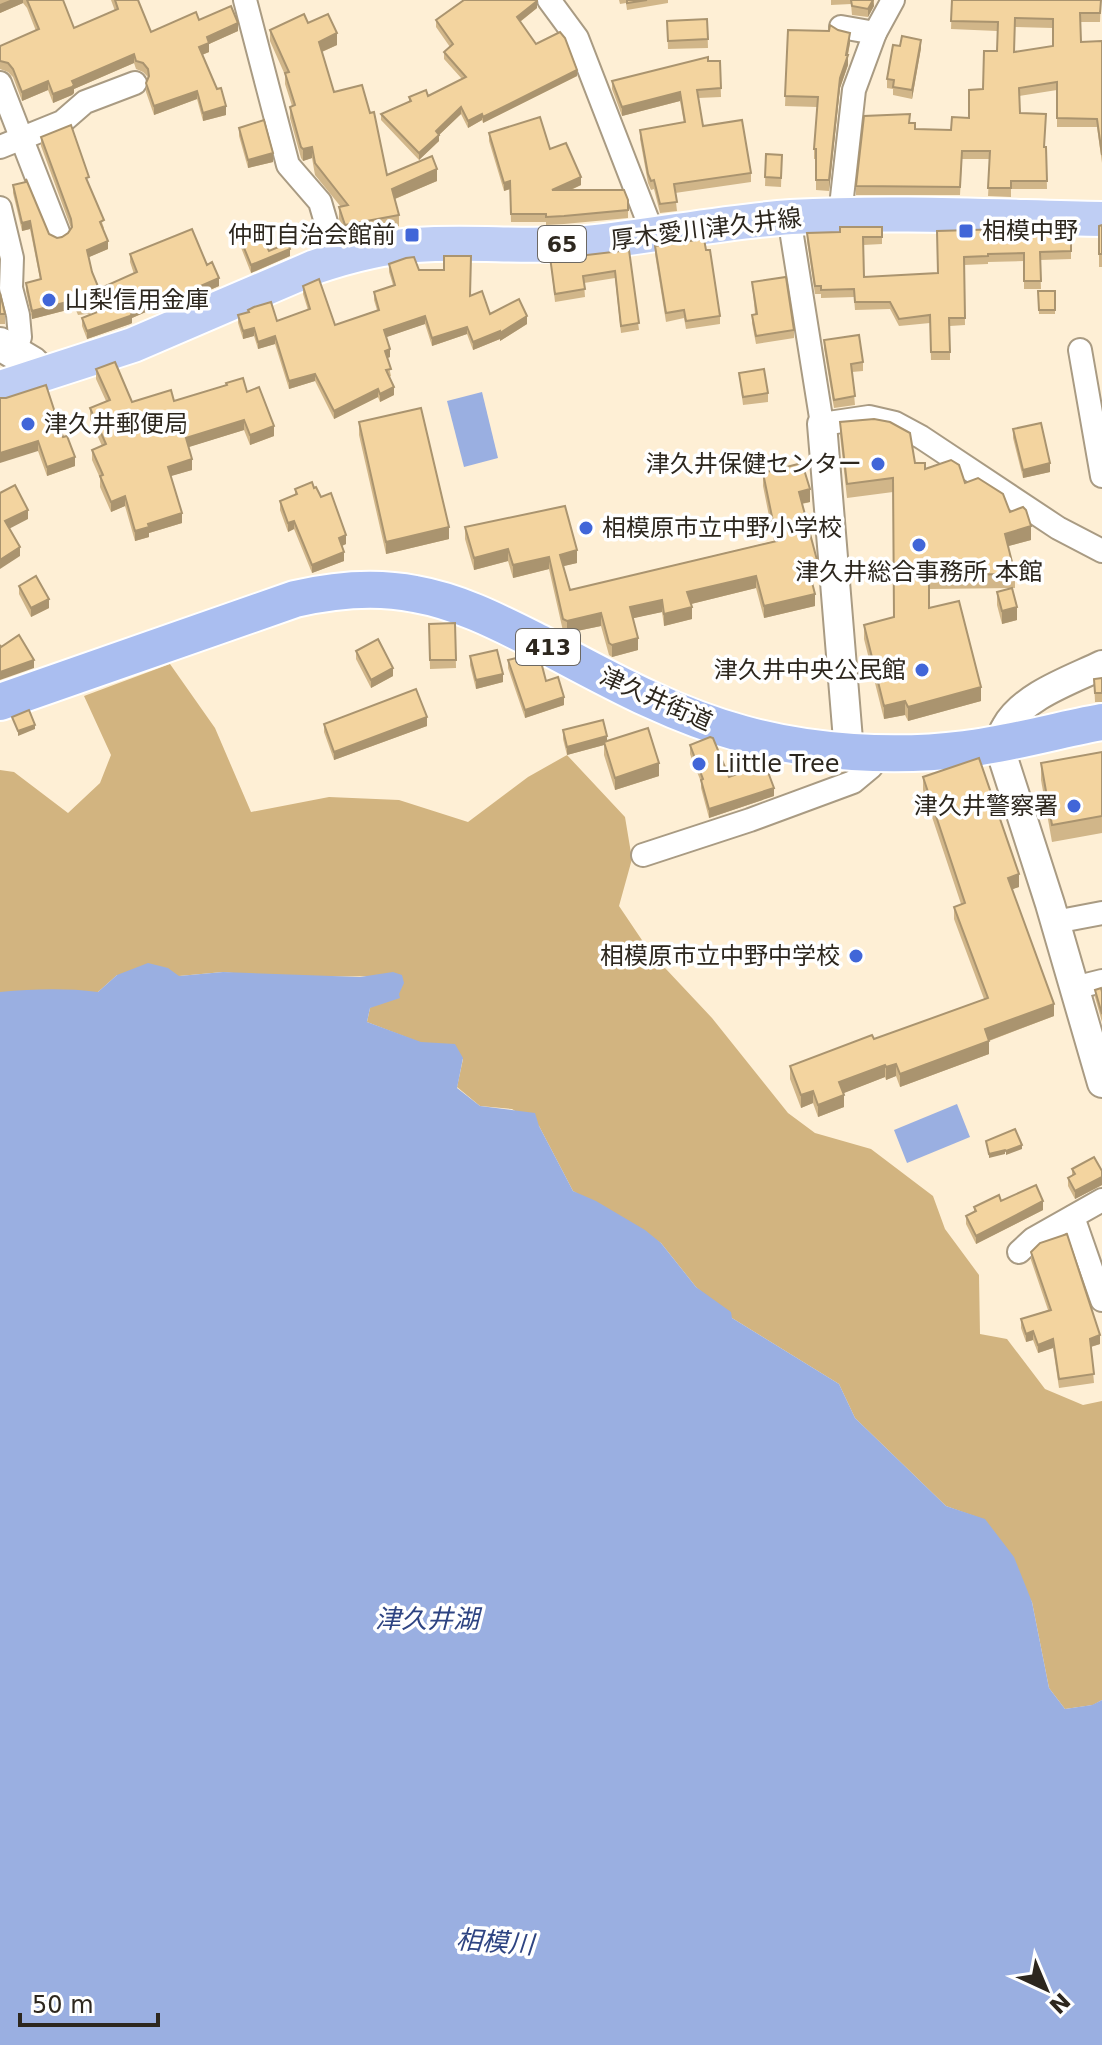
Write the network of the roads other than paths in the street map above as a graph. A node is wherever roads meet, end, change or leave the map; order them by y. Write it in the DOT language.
graph roads {
  1 [pos="245,0"];
  2 [pos="549,0"];
  3 [pos="893,0"];
  4 [pos="841,27"];
  5 [pos="875,33"];
  6 [pos="0,83"];
  7 [pos="135,83"];
  8 [pos="22,138"];
  9 [pos="0,147"];
  10 [pos="0,208"];
  11 [pos="840,215"];
  12 [pos="789,217"];
  13 [pos="1102,219"];
  14 [pos="58,232"];
  15 [pos="653,234"];
  16 [pos="337,260"];
  17 [pos="8,348"];
  18 [pos="1080,350"];
  19 [pos="43,374"];
  20 [pos="0,388"];
  21 [pos="822,424"];
  22 [pos="1102,470"];
  23 [pos="1102,551"];
  24 [pos="1102,665"];
  25 [pos="0,702"];
  26 [pos="1102,722"];
  27 [pos="1001,743"];
  28 [pos="865,752"];
  29 [pos="643,855"];
  30 [pos="1102,913"];
  31 [pos="1055,922"];
  32 [pos="1102,981"];
  33 [pos="1074,988"];
  34 [pos="1102,1083"];
  35 [pos="1102,1200"];
  36 [pos="1073,1217"];
  37 [pos="1019,1252"];
  38 [pos="1102,1300"];
  1 -- 16 [label="street"];
  2 -- 15 [label="street"];
  3 -- 5 [label="street"];
  4 -- 5 [label="street"];
  5 -- 11 [label="street"];
  6 -- 8 [label="street"];
  7 -- 8 [label="street"];
  8 -- 9 [label="street"];
  8 -- 14 [label="street"];
  10 -- 17 [label="street"];
  11 -- 12 [label="main road, 厚木愛川津久井線 / 65"];
  11 -- 13 [label="main road, 厚木愛川津久井線 / 65"];
  12 -- 15 [label="main road, 厚木愛川津久井線 / 65"];
  12 -- 21 [label="street"];
  15 -- 16 [label="main road, 厚木愛川津久井線 / 65"];
  16 -- 19 [label="main road, 厚木愛川津久井線 / 65"];
  17 -- 19 [label="main road"];
  18 -- 22 [label="street"];
  19 -- 20 [label="main road, 厚木愛川津久井線 / 65"];
  21 -- 23 [label="street"];
  21 -- 28 [label="street"];
  24 -- 27 [label="street"];
  25 -- 28 [label="highway, 津久井街道 / 413"];
  26 -- 27 [label="highway, 津久井街道 / 413"];
  27 -- 28 [label="highway, 津久井街道 / 413"];
  27 -- 31 [label="street"];
  28 -- 29 [label="street"];
  30 -- 31 [label="street"];
  31 -- 33 [label="street"];
  32 -- 33 [label="street"];
  33 -- 34 [label="street"];
  35 -- 36 [label="street"];
  36 -- 37 [label="street"];
  36 -- 38 [label="street"];
}
